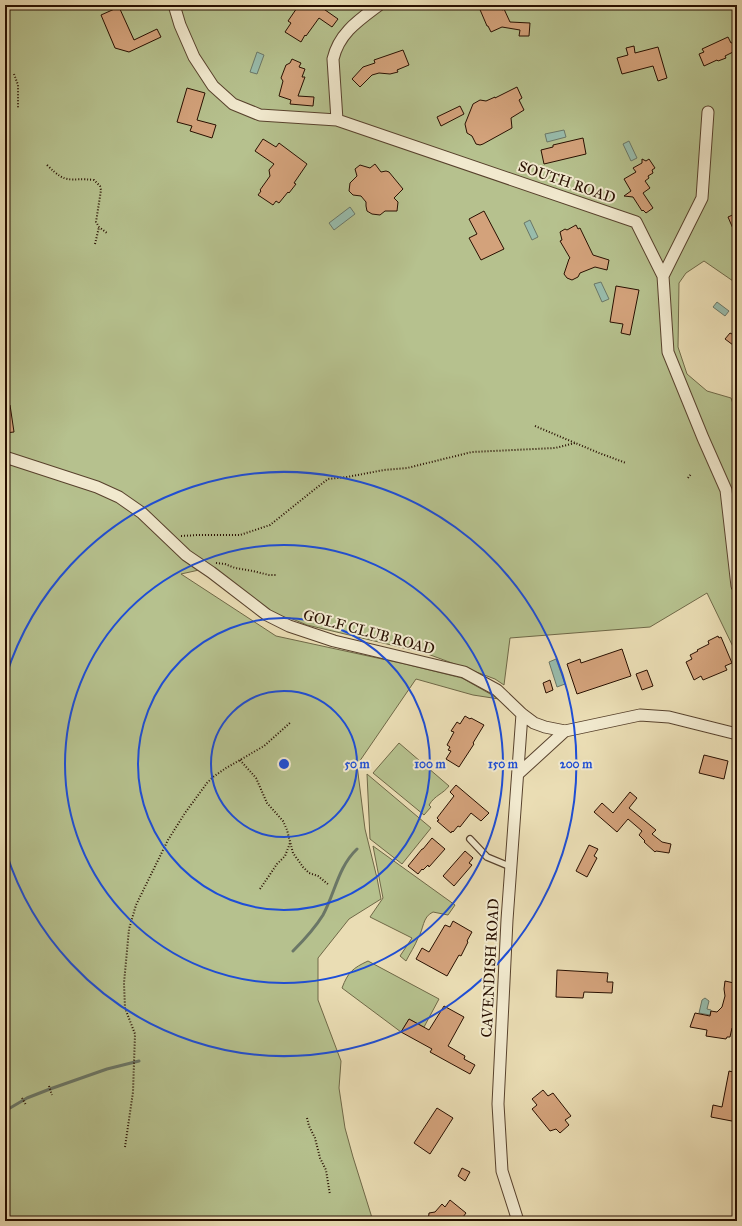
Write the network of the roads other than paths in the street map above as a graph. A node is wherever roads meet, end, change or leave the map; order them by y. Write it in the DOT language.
graph roads {
  1 [pos="174,5"];
  2 [pos="379,5"];
  3 [pos="708,112"];
  4 [pos="337,120"];
  5 [pos="663,276"];
  6 [pos="5,457"];
  7 [pos="737,586"];
  8 [pos="522,714"];
  9 [pos="565,730"];
  10 [pos="737,734"];
  11 [pos="518,774"];
  12 [pos="470,839"];
  13 [pos="511,867"];
  14 [pos="518,1221"];
  1 -- 4 [label="street, SOUTH ROAD"];
  2 -- 4 [label="street"];
  3 -- 5 [label="street"];
  4 -- 5 [label="street, SOUTH ROAD"];
  5 -- 7 [label="street, SOUTH ROAD"];
  6 -- 8 [label="street, GOLF CLUB ROAD"];
  8 -- 9 [label="street, GOLF CLUB ROAD"];
  8 -- 11 [label="street, CAVENDISH ROAD"];
  9 -- 10 [label="street"];
  9 -- 11 [label="street"];
  11 -- 13 [label="street, CAVENDISH ROAD"];
  12 -- 13 [label="lane"];
  13 -- 14 [label="street, CAVENDISH ROAD"];
}
